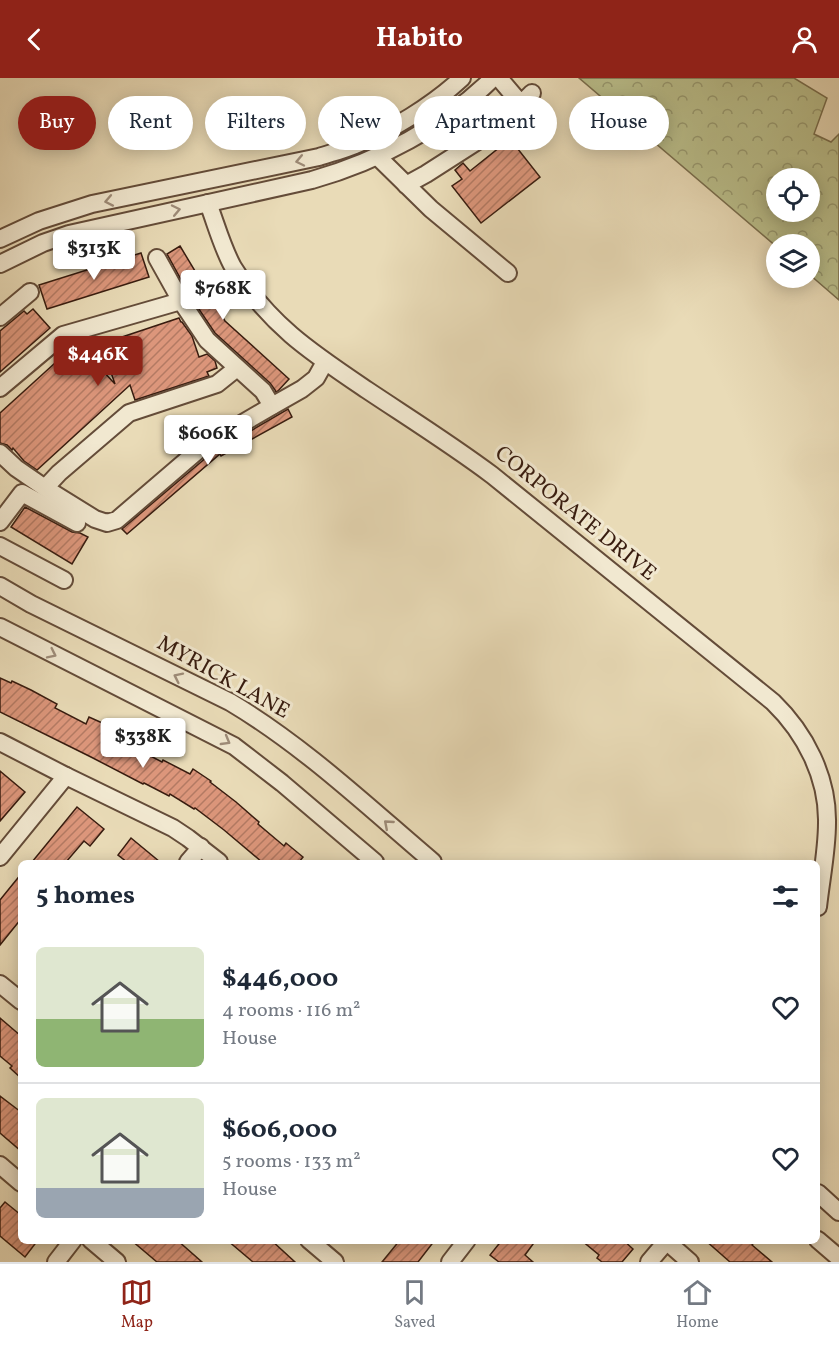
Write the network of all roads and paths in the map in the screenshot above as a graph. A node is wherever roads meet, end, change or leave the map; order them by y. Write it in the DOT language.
graph roads {
  1 [pos="462,78"];
  2 [pos="493,78"];
  3 [pos="499,78"];
  4 [pos="378,156"];
  5 [pos="406,185"];
  6 [pos="208,203"];
  7 [pos="0,239"];
  8 [pos="157,258"];
  9 [pos="0,264"];
  10 [pos="508,273"];
  11 [pos="30,292"];
  12 [pos="181,301"];
  13 [pos="0,317"];
  14 [pos="325,362"];
  15 [pos="237,368"];
  16 [pos="0,388"];
  17 [pos="272,406"];
  18 [pos="0,453"];
  19 [pos="45,488"];
  20 [pos="0,522"];
  21 [pos="77,523"];
  22 [pos="0,546"];
  23 [pos="64,580"];
  24 [pos="0,586"];
  25 [pos="0,627"];
  26 [pos="0,742"];
  27 [pos="66,776"];
  28 [pos="201,847"];
  29 [pos="0,857"];
  30 [pos="190,860"];
  31 [pos="217,860"];
  32 [pos="373,860"];
  33 [pos="431,860"];
  34 [pos="820,888"];
  35 [pos="0,984"];
  36 [pos="18,999"];
  37 [pos="0,1166"];
  38 [pos="18,1181"];
  39 [pos="820,1195"];
  40 [pos="839,1212"];
  41 [pos="820,1242"];
  42 [pos="70,1244"];
  43 [pos="96,1244"];
  44 [pos="314,1244"];
  45 [pos="464,1244"];
  46 [pos="663,1244"];
  47 [pos="669,1244"];
  48 [pos="839,1258"];
  49 [pos="56,1262"];
  50 [pos="117,1262"];
  51 [pos="335,1262"];
  52 [pos="450,1262"];
  53 [pos="649,1262"];
  54 [pos="690,1262"];
  1 -- 7 [label="street, one-way"];
  2 -- 4 [label="street"];
  3 -- 5 [label="street"];
  4 -- 5 [label="street"];
  4 -- 6 [label="street"];
  5 -- 10 [label="street"];
  9 -- 6 [label="street, one-way"];
  6 -- 14 [label="street, CORPORATE DRIVE"];
  8 -- 12 [label="street"];
  11 -- 13 [label="street"];
  12 -- 15 [label="street"];
  12 -- 16 [label="street"];
  14 -- 17 [label="street"];
  14 -- 34 [label="street, CORPORATE DRIVE"];
  15 -- 17 [label="street"];
  15 -- 19 [label="street"];
  17 -- 19 [label="street"];
  18 -- 19 [label="street"];
  20 -- 21 [label="street"];
  22 -- 23 [label="street"];
  33 -- 24 [label="street, MYRICK LANE, one-way"];
  25 -- 32 [label="street, one-way"];
  26 -- 27 [label="street"];
  27 -- 28 [label="street"];
  27 -- 29 [label="street"];
  28 -- 30 [label="street"];
  28 -- 31 [label="street"];
  35 -- 36 [label="street"];
  37 -- 38 [label="street"];
  39 -- 40 [label="street"];
  41 -- 48 [label="street"];
  42 -- 49 [label="street"];
  43 -- 50 [label="street"];
  44 -- 51 [label="street"];
  45 -- 52 [label="street"];
  46 -- 53 [label="street"];
  47 -- 54 [label="street"];
}
